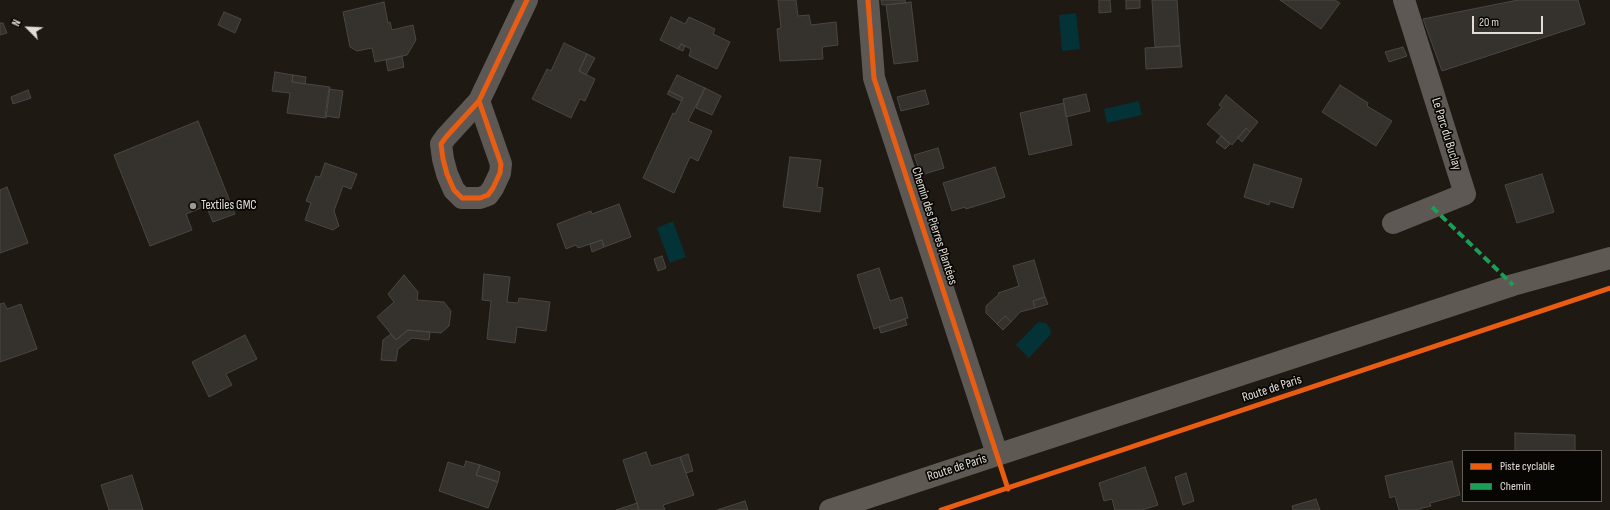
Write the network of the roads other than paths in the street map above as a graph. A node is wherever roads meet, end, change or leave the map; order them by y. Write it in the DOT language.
graph roads {
  1 [pos="527,0"];
  2 [pos="868,0"];
  3 [pos="1404,0"];
  4 [pos="479,101"];
  5 [pos="1393,223"];
  6 [pos="1610,258"];
  7 [pos="997,454"];
  8 [pos="830,510"];
  1 -- 4 [label="street"];
  2 -- 7 [label="street, Chemin des Pierres Plantées"];
  3 -- 5 [label="street, Le Parc du Buclay"];
  6 -- 7 [label="main road, Route de Paris"];
  7 -- 8 [label="main road, Route de Paris"];
}
